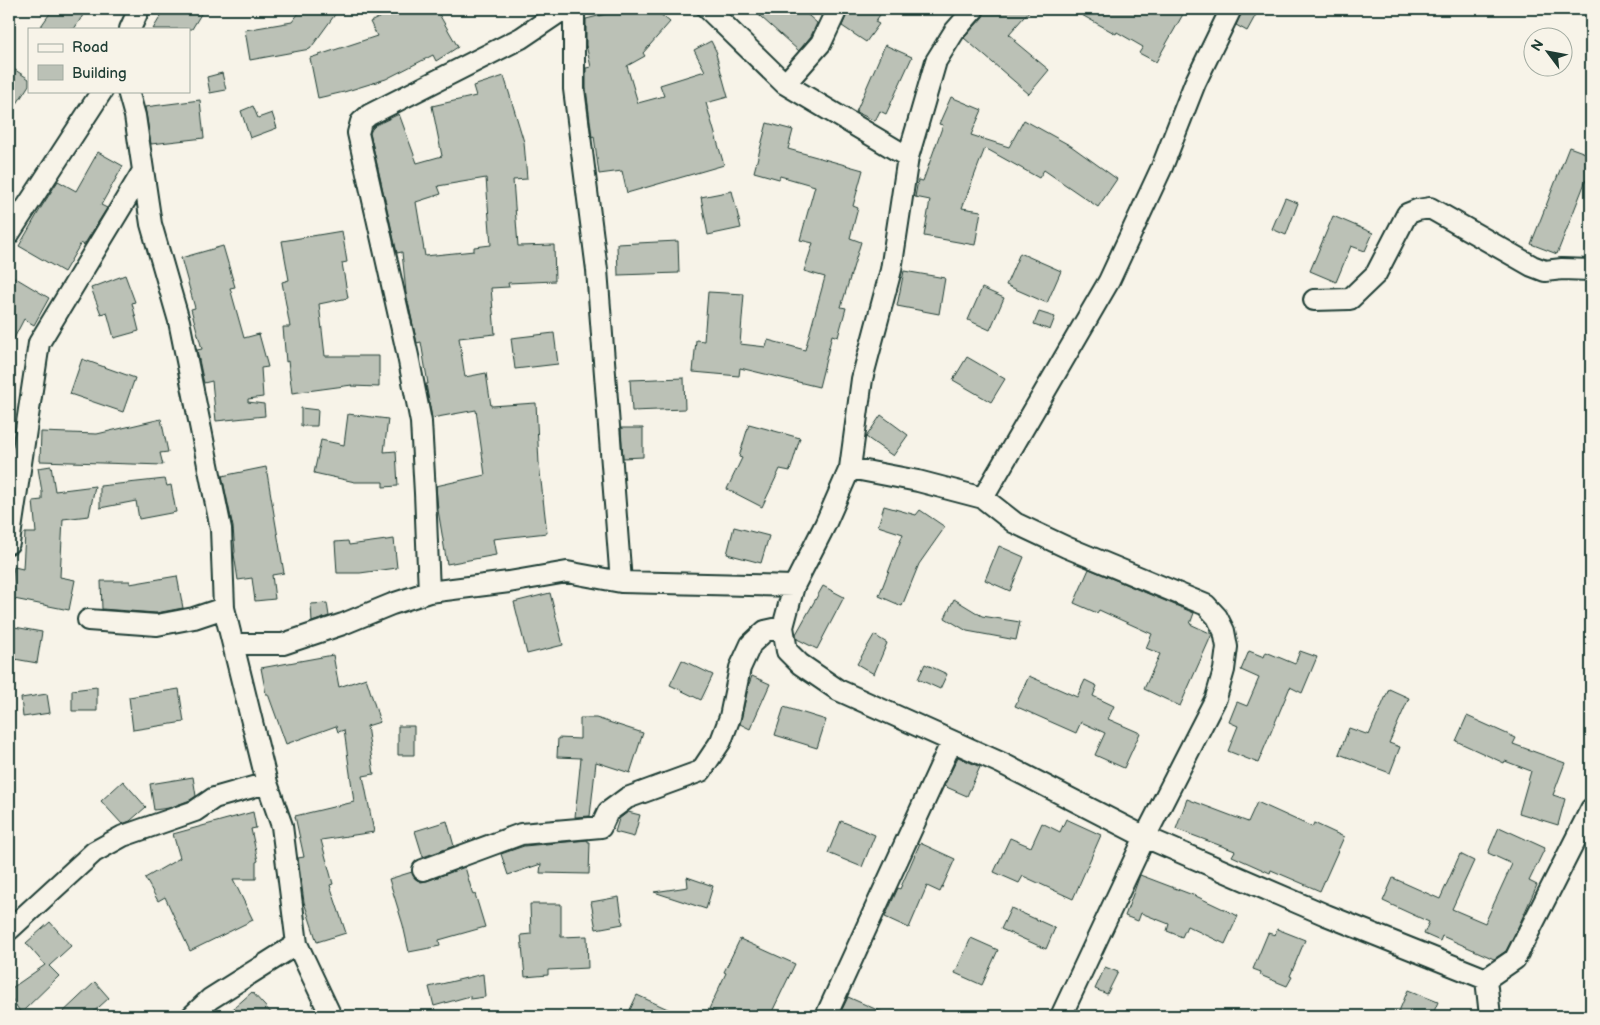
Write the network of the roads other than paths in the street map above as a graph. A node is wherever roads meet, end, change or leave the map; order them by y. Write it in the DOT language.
graph roads {
  1 [pos="139,9"];
  2 [pos="564,9"];
  3 [pos="574,9"];
  4 [pos="708,9"];
  5 [pos="837,9"];
  6 [pos="974,9"];
  7 [pos="1231,9"];
  8 [pos="130,28"];
  9 [pos="786,84"];
  10 [pos="101,92"];
  11 [pos="128,92"];
  12 [pos="908,157"];
  13 [pos="143,171"];
  14 [pos="15,209"];
  15 [pos="9,234"];
  16 [pos="1591,270"];
  17 [pos="1314,300"];
  18 [pos="850,468"];
  19 [pos="982,498"];
  20 [pos="9,543"];
  21 [pos="621,582"];
  22 [pos="794,586"];
  23 [pos="429,592"];
  24 [pos="224,608"];
  25 [pos="88,620"];
  26 [pos="783,627"];
  27 [pos="233,644"];
  28 [pos="952,741"];
  29 [pos="267,783"];
  30 [pos="1591,809"];
  31 [pos="1145,837"];
  32 [pos="423,870"];
  33 [pos="9,930"];
  34 [pos="297,944"];
  35 [pos="1486,979"];
  36 [pos="192,1016"];
  37 [pos="331,1016"];
  38 [pos="826,1016"];
  39 [pos="1061,1016"];
  40 [pos="1490,1016"];
  1 -- 8 [label="street"];
  2 -- 23 [label="street"];
  3 -- 21 [label="street"];
  4 -- 9 [label="street"];
  5 -- 9 [label="street"];
  6 -- 12 [label="street"];
  7 -- 19 [label="street"];
  9 -- 12 [label="street"];
  10 -- 14 [label="street"];
  11 -- 13 [label="street"];
  12 -- 18 [label="street"];
  13 -- 20 [label="street"];
  13 -- 24 [label="street"];
  14 -- 15 [label="street"];
  16 -- 17 [label="street"];
  18 -- 19 [label="street"];
  18 -- 22 [label="street"];
  19 -- 31 [label="street"];
  21 -- 22 [label="street"];
  21 -- 23 [label="street"];
  22 -- 26 [label="street"];
  23 -- 27 [label="street"];
  24 -- 25 [label="street"];
  24 -- 27 [label="street"];
  26 -- 28 [label="street"];
  26 -- 32 [label="street"];
  27 -- 29 [label="street"];
  28 -- 31 [label="street"];
  28 -- 38 [label="street"];
  29 -- 33 [label="street"];
  29 -- 34 [label="street"];
  30 -- 35 [label="street"];
  31 -- 35 [label="street"];
  31 -- 39 [label="street"];
  34 -- 36 [label="street"];
  34 -- 37 [label="street"];
  35 -- 40 [label="street"];
}
